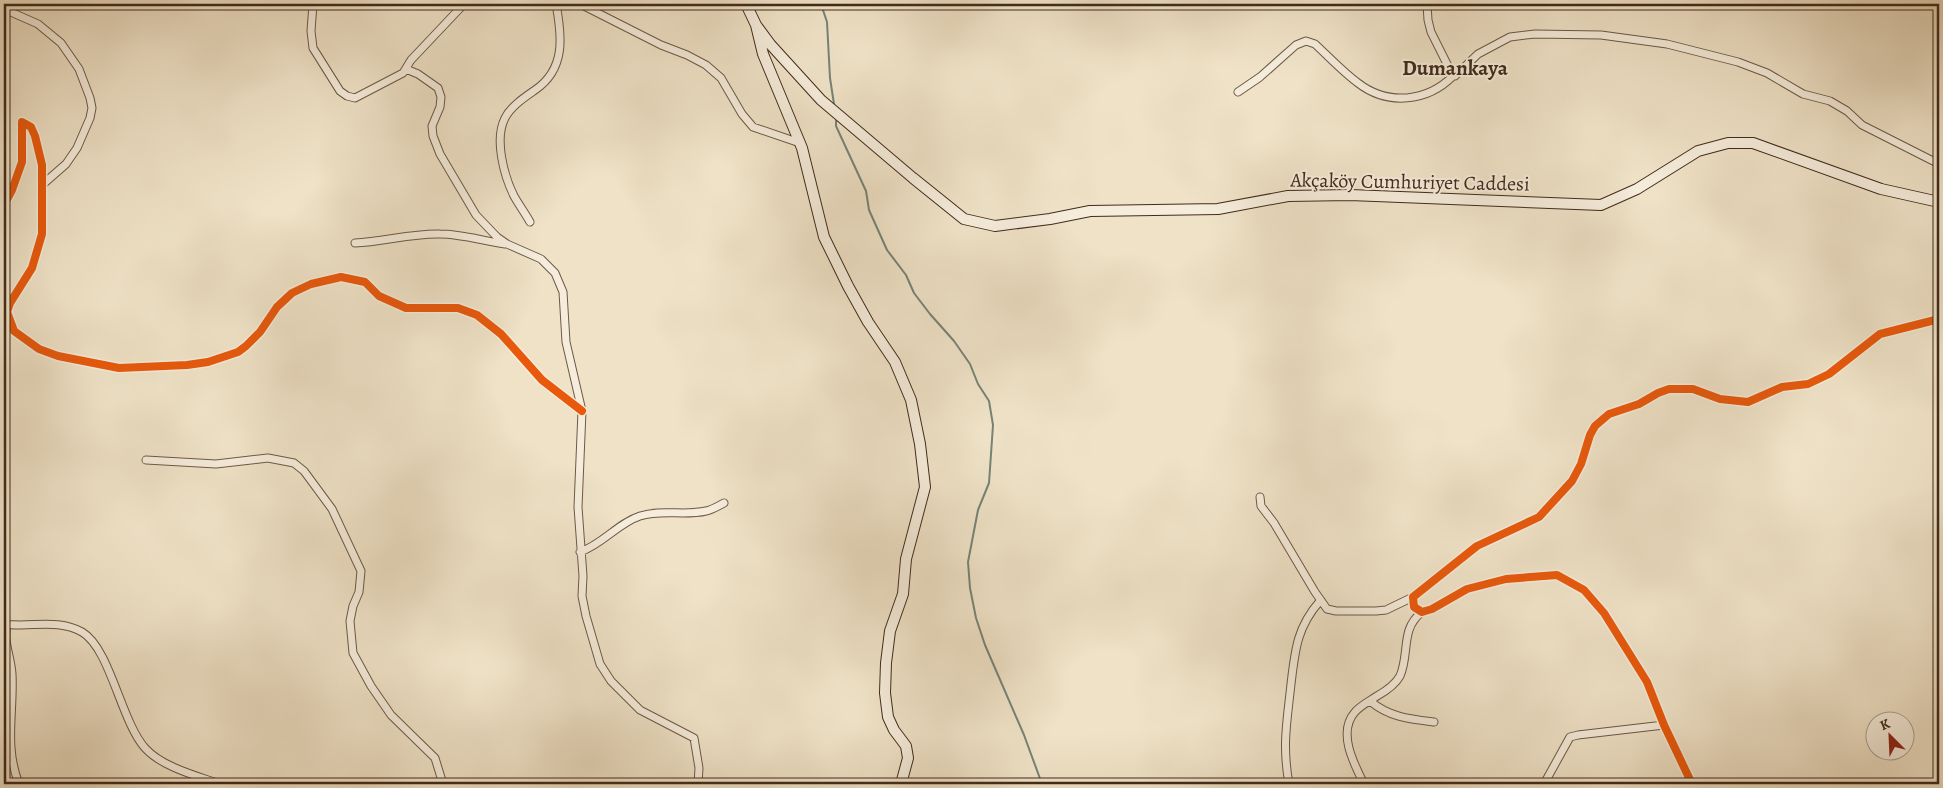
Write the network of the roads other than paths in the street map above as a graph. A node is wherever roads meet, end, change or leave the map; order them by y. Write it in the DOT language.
graph roads {
  1 [pos="313,4"];
  2 [pos="464,4"];
  3 [pos="556,4"];
  4 [pos="580,4"];
  5 [pos="746,4"];
  6 [pos="1427,4"];
  7 [pos="4,9"];
  8 [pos="756,25"];
  9 [pos="406,68"];
  10 [pos="1453,76"];
  11 [pos="1238,92"];
  12 [pos="800,143"];
  13 [pos="1939,164"];
  14 [pos="42,185"];
  15 [pos="1939,202"];
  16 [pos="4,205"];
  17 [pos="530,222"];
  18 [pos="355,242"];
  19 [pos="507,244"];
  20 [pos="1939,319"];
  21 [pos="582,411"];
  22 [pos="146,460"];
  23 [pos="1260,497"];
  24 [pos="724,503"];
  25 [pos="580,552"];
  26 [pos="1413,597"];
  27 [pos="1320,601"];
  28 [pos="1422,612"];
  29 [pos="5,624"];
  30 [pos="1370,701"];
  31 [pos="1434,722"];
  32 [pos="1664,725"];
  33 [pos="19,784"];
  34 [pos="220,784"];
  35 [pos="443,784"];
  36 [pos="698,784"];
  37 [pos="901,784"];
  38 [pos="1289,784"];
  39 [pos="1364,784"];
  40 [pos="1544,784"];
  41 [pos="1692,784"];
  1 -- 9 [label="street"];
  2 -- 9 [label="street"];
  3 -- 17 [label="street"];
  4 -- 12 [label="street"];
  5 -- 8 [label="main road"];
  6 -- 10 [label="street"];
  7 -- 14 [label="street"];
  8 -- 12 [label="main road"];
  8 -- 15 [label="main road, Akçaköy Cumhuriyet Caddesi"];
  9 -- 19 [label="street"];
  10 -- 11 [label="street"];
  10 -- 13 [label="street"];
  12 -- 37 [label="main road"];
  14 -- 16 [label="street"];
  14 -- 21 [label="street"];
  18 -- 19 [label="street"];
  19 -- 21 [label="street"];
  20 -- 26 [label="street"];
  21 -- 25 [label="street"];
  22 -- 35 [label="street"];
  23 -- 27 [label="street"];
  24 -- 25 [label="street"];
  25 -- 36 [label="street"];
  26 -- 27 [label="street"];
  26 -- 28 [label="street"];
  27 -- 38 [label="street"];
  28 -- 30 [label="street"];
  28 -- 32 [label="street"];
  29 -- 33 [label="street"];
  29 -- 34 [label="street"];
  30 -- 31 [label="street"];
  30 -- 39 [label="street"];
  32 -- 40 [label="street"];
  32 -- 41 [label="street"];
}
